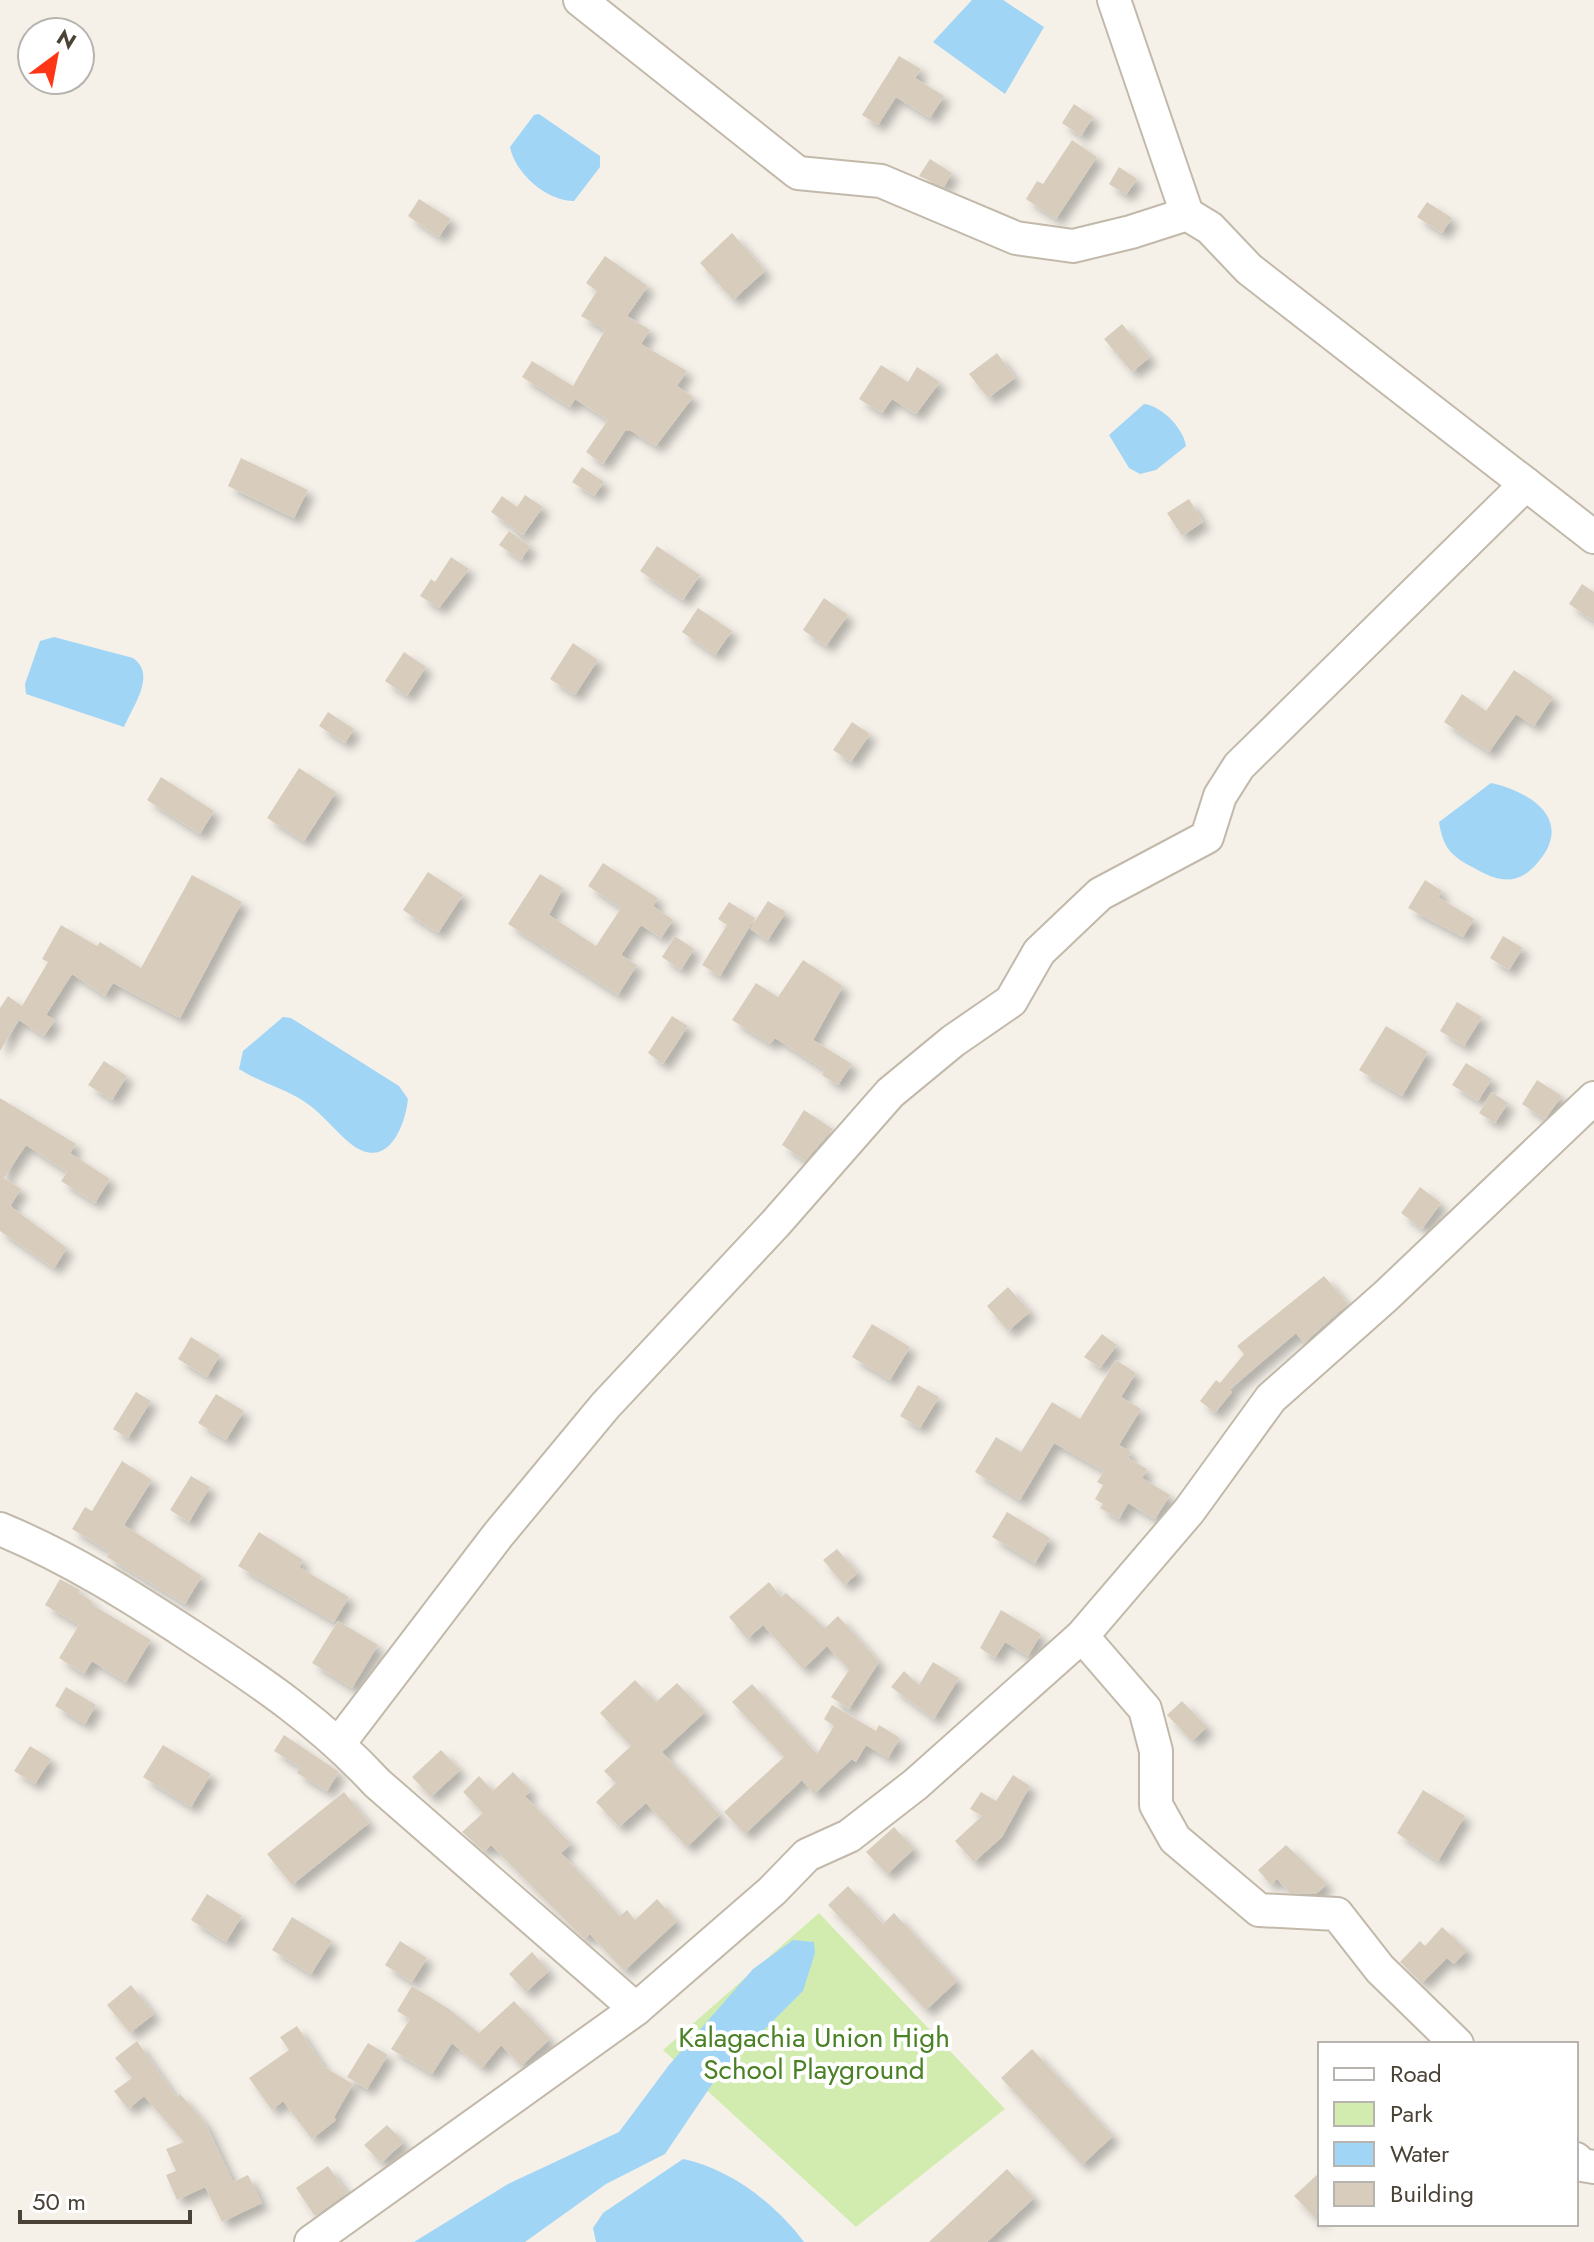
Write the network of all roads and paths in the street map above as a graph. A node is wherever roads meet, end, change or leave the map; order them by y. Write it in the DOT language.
graph roads {
  1 [pos="1114,0"];
  2 [pos="597,5"];
  3 [pos="1187,214"];
  4 [pos="1526,484"];
  5 [pos="1594,537"];
  6 [pos="1594,1098"];
  7 [pos="0,1529"];
  8 [pos="1082,1636"];
  9 [pos="340,1742"];
  10 [pos="636,2009"];
  11 [pos="1455,2042"];
  12 [pos="311,2242"];
  1 -- 3 [label="street"];
  2 -- 3 [label="street"];
  3 -- 4 [label="street"];
  4 -- 5 [label="street"];
  4 -- 9 [label="street"];
  6 -- 8 [label="street"];
  7 -- 9 [label="street"];
  8 -- 10 [label="street"];
  8 -- 11 [label="street"];
  9 -- 10 [label="street"];
  10 -- 12 [label="street"];
}
